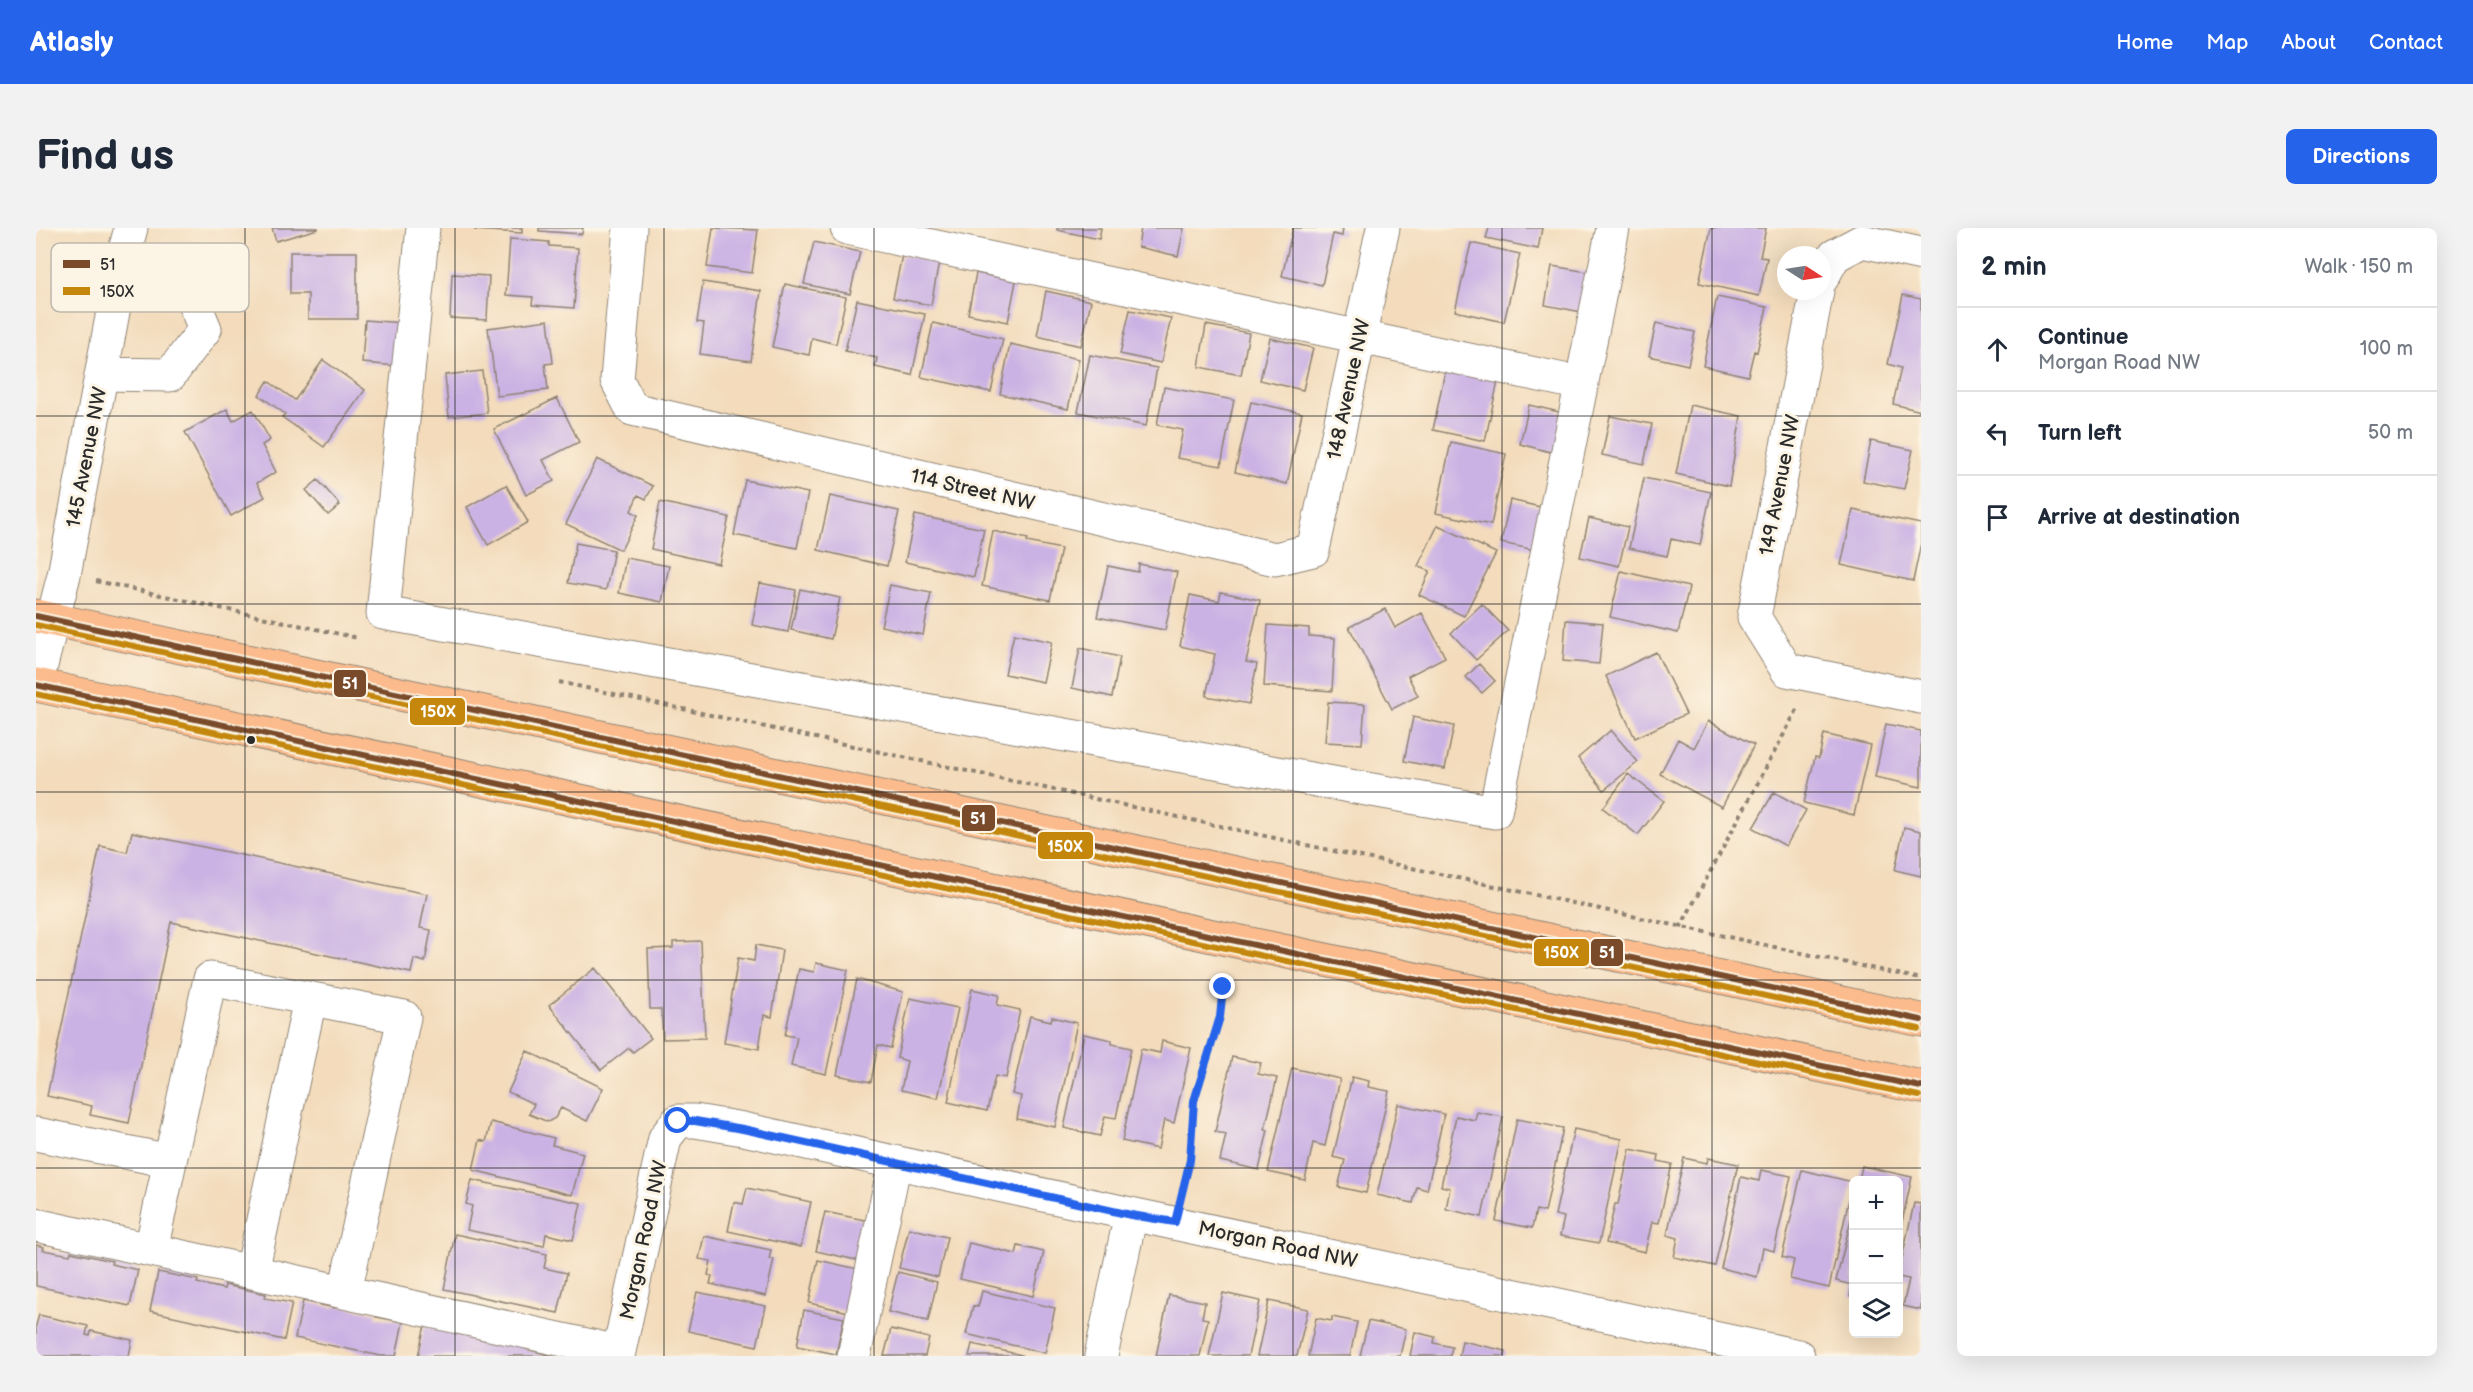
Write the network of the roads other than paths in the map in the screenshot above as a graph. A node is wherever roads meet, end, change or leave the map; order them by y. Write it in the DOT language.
graph roads {
  1 [pos="423,228"];
  2 [pos="630,228"];
  3 [pos="847,228"];
  4 [pos="1383,228"];
  5 [pos="1613,228"];
  6 [pos="1921,254"];
  7 [pos="1831,262"];
  8 [pos="1815,300"];
  9 [pos="114,312"];
  10 [pos="198,312"];
  11 [pos="1360,337"];
  12 [pos="102,374"];
  13 [pos="1582,384"];
  14 [pos="1313,550"];
  15 [pos="44,617"];
  16 [pos="36,685"];
  17 [pos="1921,697"];
  18 [pos="310,999"];
  19 [pos="1921,1020"];
  20 [pos="1921,1088"];
  21 [pos="36,1134"];
  22 [pos="170,1161"];
  23 [pos="895,1162"];
  24 [pos="1131,1215"];
  25 [pos="36,1225"];
  26 [pos="151,1250"];
  27 [pos="252,1272"];
  28 [pos="345,1292"];
  29 [pos="619,1354"];
  30 [pos="854,1356"];
  31 [pos="1101,1356"];
  32 [pos="1798,1356"];
  1 -- 13 [label="street"];
  2 -- 14 [label="street, 114 Street NW"];
  3 -- 11 [label="street"];
  4 -- 11 [label="street, 148 Avenue NW"];
  5 -- 13 [label="street"];
  6 -- 7 [label="street"];
  8 -- 17 [label="street, 149 Avenue NW"];
  9 -- 12 [label="street, 145 Avenue NW"];
  10 -- 12 [label="street"];
  11 -- 13 [label="street"];
  11 -- 14 [label="street, 148 Avenue NW"];
  12 -- 15 [label="street, 145 Avenue NW"];
  15 -- 16 [label="street, 145 Avenue NW"];
  15 -- 19 [label="main road"];
  16 -- 20 [label="main road"];
  18 -- 22 [label="street"];
  18 -- 27 [label="street"];
  18 -- 28 [label="street"];
  21 -- 22 [label="street"];
  22 -- 26 [label="street"];
  23 -- 24 [label="street, Morgan Road NW"];
  23 -- 29 [label="street, Morgan Road NW"];
  23 -- 30 [label="street"];
  24 -- 31 [label="street"];
  24 -- 32 [label="street, Morgan Road NW"];
  25 -- 26 [label="street"];
  26 -- 27 [label="street"];
  27 -- 28 [label="street"];
  28 -- 29 [label="street"];
}
